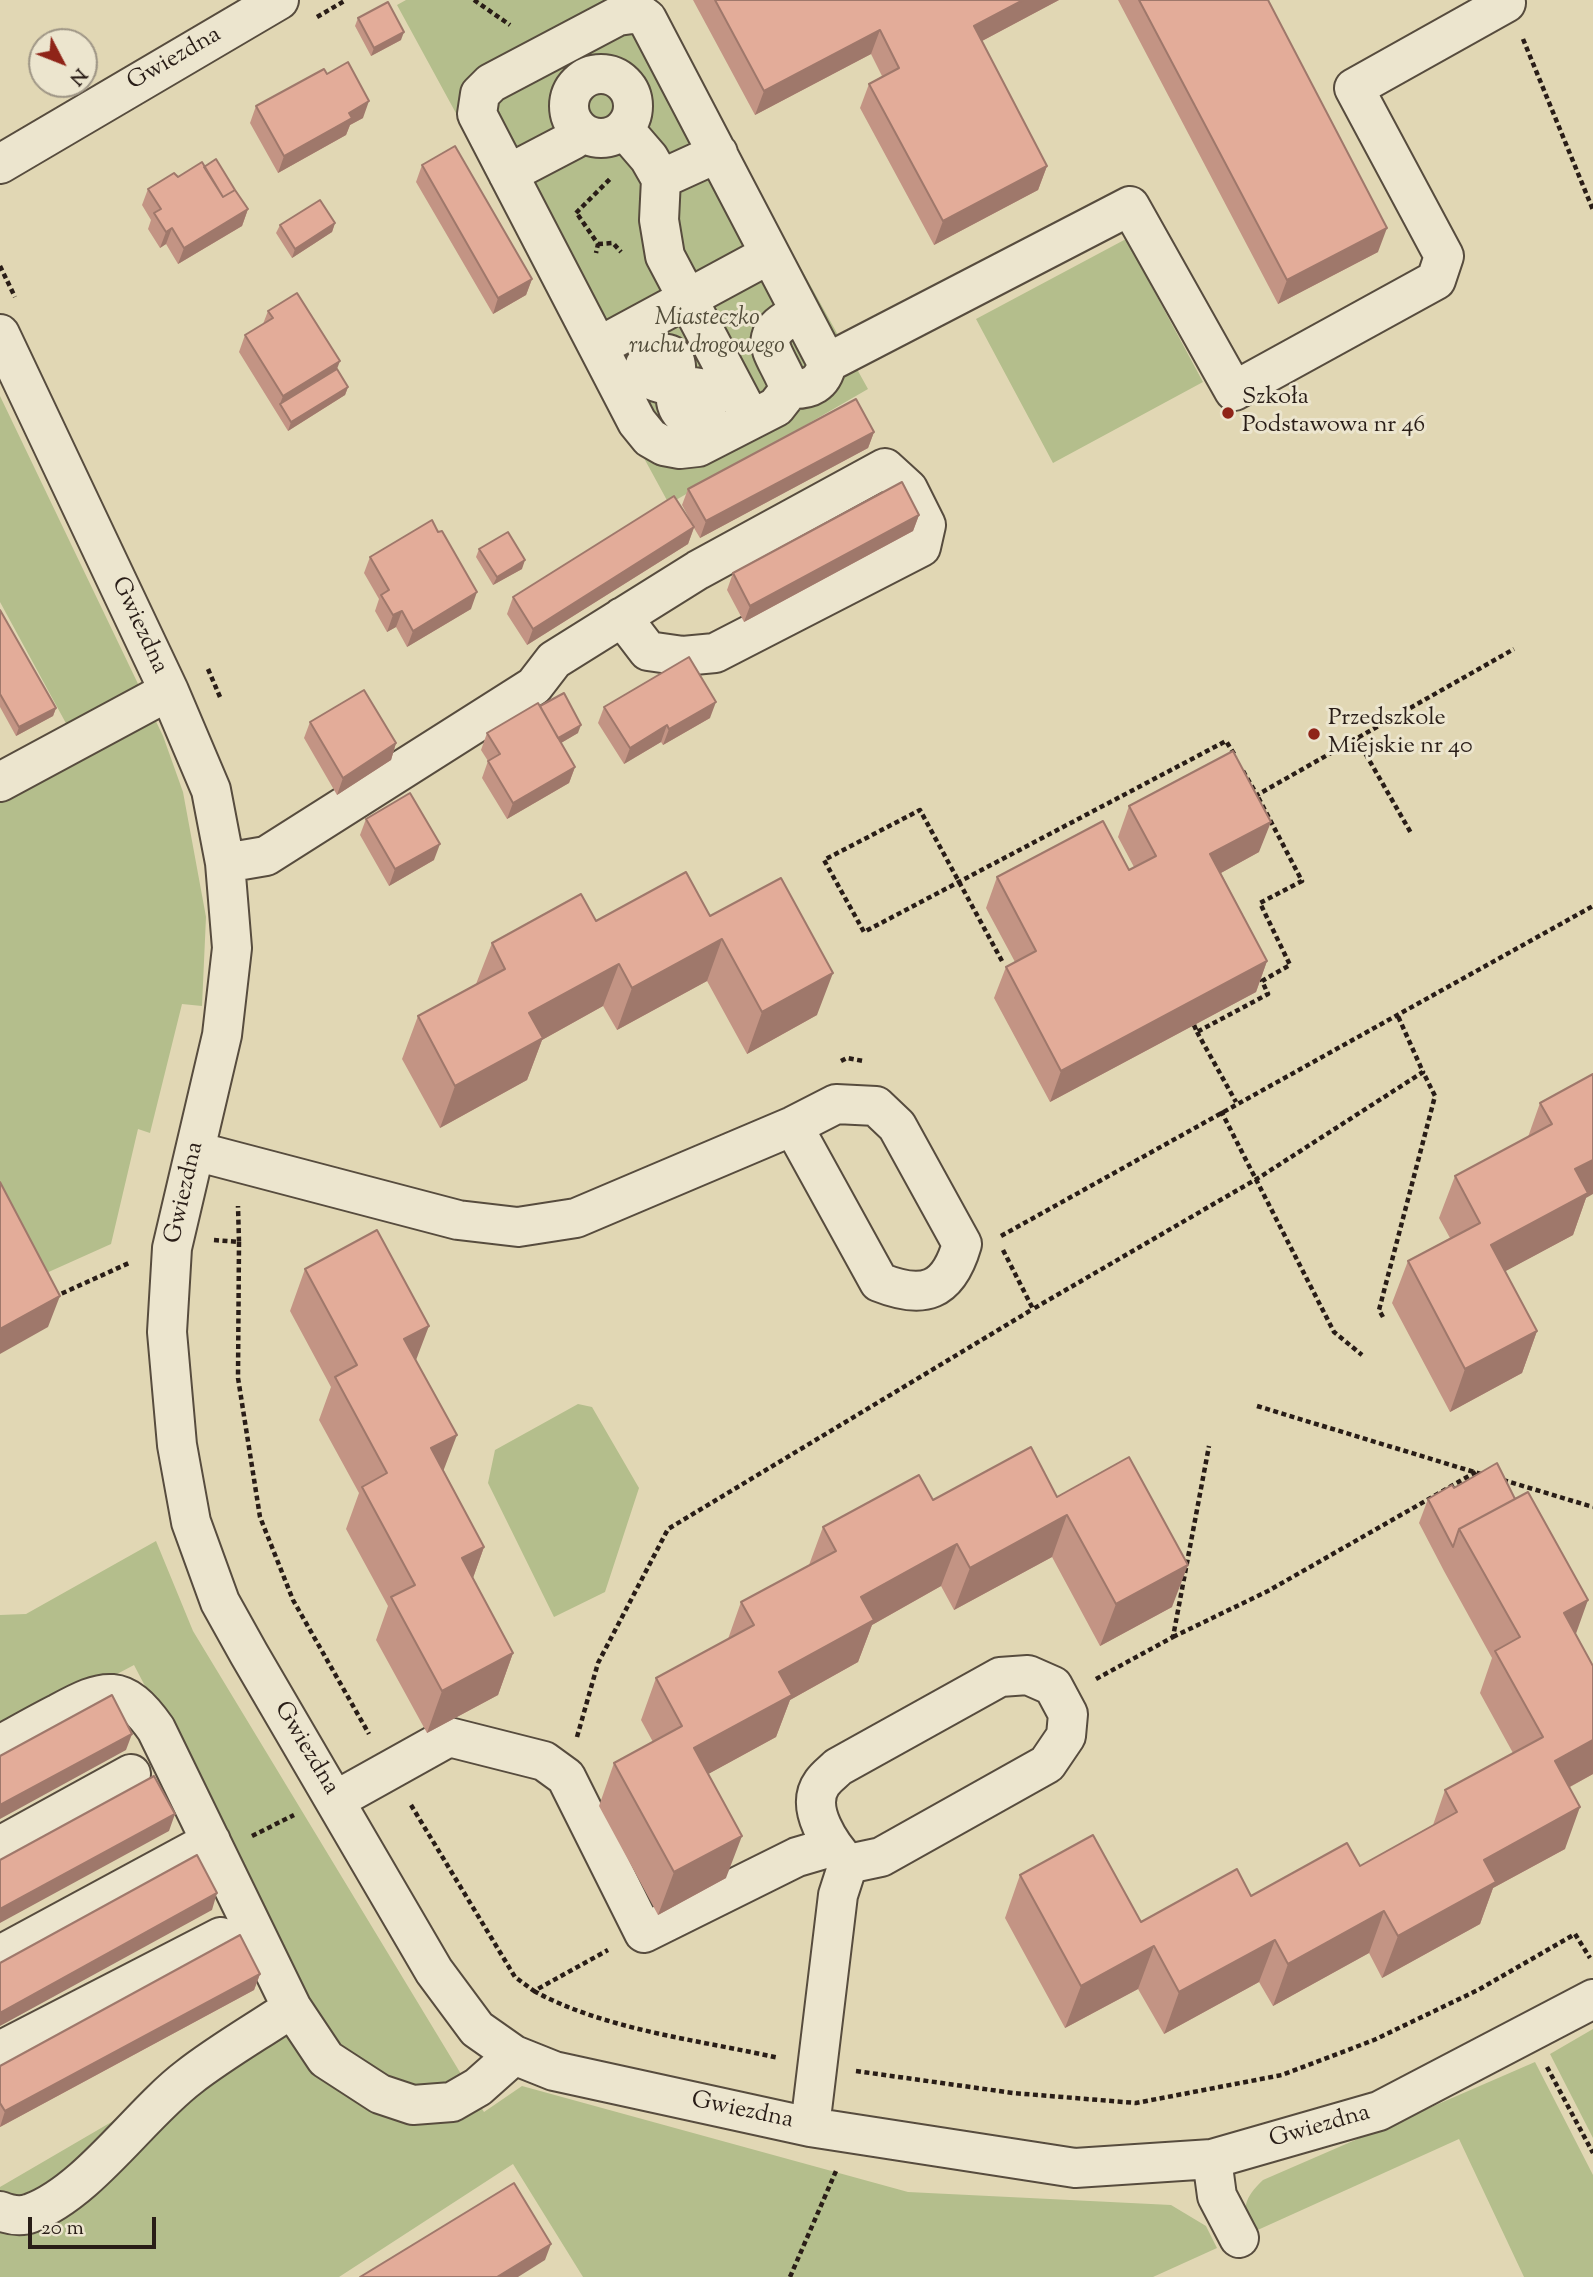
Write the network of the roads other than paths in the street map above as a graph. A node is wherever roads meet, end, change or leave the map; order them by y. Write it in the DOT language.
graph roads {
  1 [pos="279,0"];
  2 [pos="1506,2"];
  3 [pos="664,50"];
  4 [pos="621,81"];
  5 [pos="624,129"];
  6 [pos="581,131"];
  7 [pos="718,153"];
  8 [pos="0,164"];
  9 [pos="508,174"];
  10 [pos="661,179"];
  11 [pos="756,261"];
  12 [pos="687,298"];
  13 [pos="800,312"];
  14 [pos="6,335"];
  15 [pos="598,347"];
  16 [pos="827,363"];
  17 [pos="790,389"];
  18 [pos="751,419"];
  19 [pos="622,617"];
  20 [pos="169,691"];
  21 [pos="1,779"];
  22 [pos="225,863"];
  23 [pos="793,1126"];
  24 [pos="195,1151"];
  25 [pos="0,1745"];
  26 [pos="131,1774"];
  27 [pos="334,1797"];
  28 [pos="0,1846"];
  29 [pos="214,1848"];
  30 [pos="839,1856"];
  31 [pos="221,1937"];
  32 [pos="0,1955"];
  33 [pos="1593,1999"];
  34 [pos="292,2008"];
  35 [pos="0,2051"];
  36 [pos="514,2055"];
  37 [pos="826,2130"];
  38 [pos="1212,2159"];
  39 [pos="0,2211"];
  40 [pos="1239,2238"];
  1 -- 8 [label="street, Gwiezdna"];
  2 -- 16 [label="street"];
  3 -- 4 [label="street"];
  3 -- 7 [label="street"];
  3 -- 9 [label="street"];
  4 -- 5 [label="street"];
  4 -- 6 [label="street"];
  5 -- 6 [label="street"];
  5 -- 10 [label="street"];
  6 -- 9 [label="street"];
  7 -- 10 [label="street"];
  7 -- 11 [label="street"];
  9 -- 15 [label="street"];
  10 -- 12 [label="street"];
  11 -- 12 [label="street"];
  11 -- 13 [label="street"];
  12 -- 15 [label="street"];
  12 -- 18 [label="street"];
  13 -- 16 [label="street"];
  13 -- 17 [label="street"];
  14 -- 20 [label="street, Gwiezdna"];
  15 -- 18 [label="street"];
  16 -- 17 [label="street"];
  17 -- 18 [label="street"];
  19 -- 19 [label="street"];
  19 -- 22 [label="street"];
  20 -- 21 [label="street"];
  20 -- 22 [label="street, Gwiezdna"];
  22 -- 24 [label="street, Gwiezdna"];
  23 -- 23 [label="street"];
  23 -- 24 [label="street"];
  24 -- 27 [label="street, Gwiezdna"];
  25 -- 29 [label="street"];
  26 -- 28 [label="street"];
  27 -- 30 [label="street"];
  27 -- 36 [label="street, Gwiezdna"];
  29 -- 32 [label="street"];
  29 -- 34 [label="street"];
  30 -- 30 [label="street"];
  30 -- 37 [label="street"];
  31 -- 35 [label="street"];
  33 -- 38 [label="street, Gwiezdna"];
  34 -- 36 [label="street"];
  34 -- 39 [label="street"];
  36 -- 37 [label="street, Gwiezdna"];
  37 -- 38 [label="street, Gwiezdna"];
  38 -- 40 [label="street"];
}
